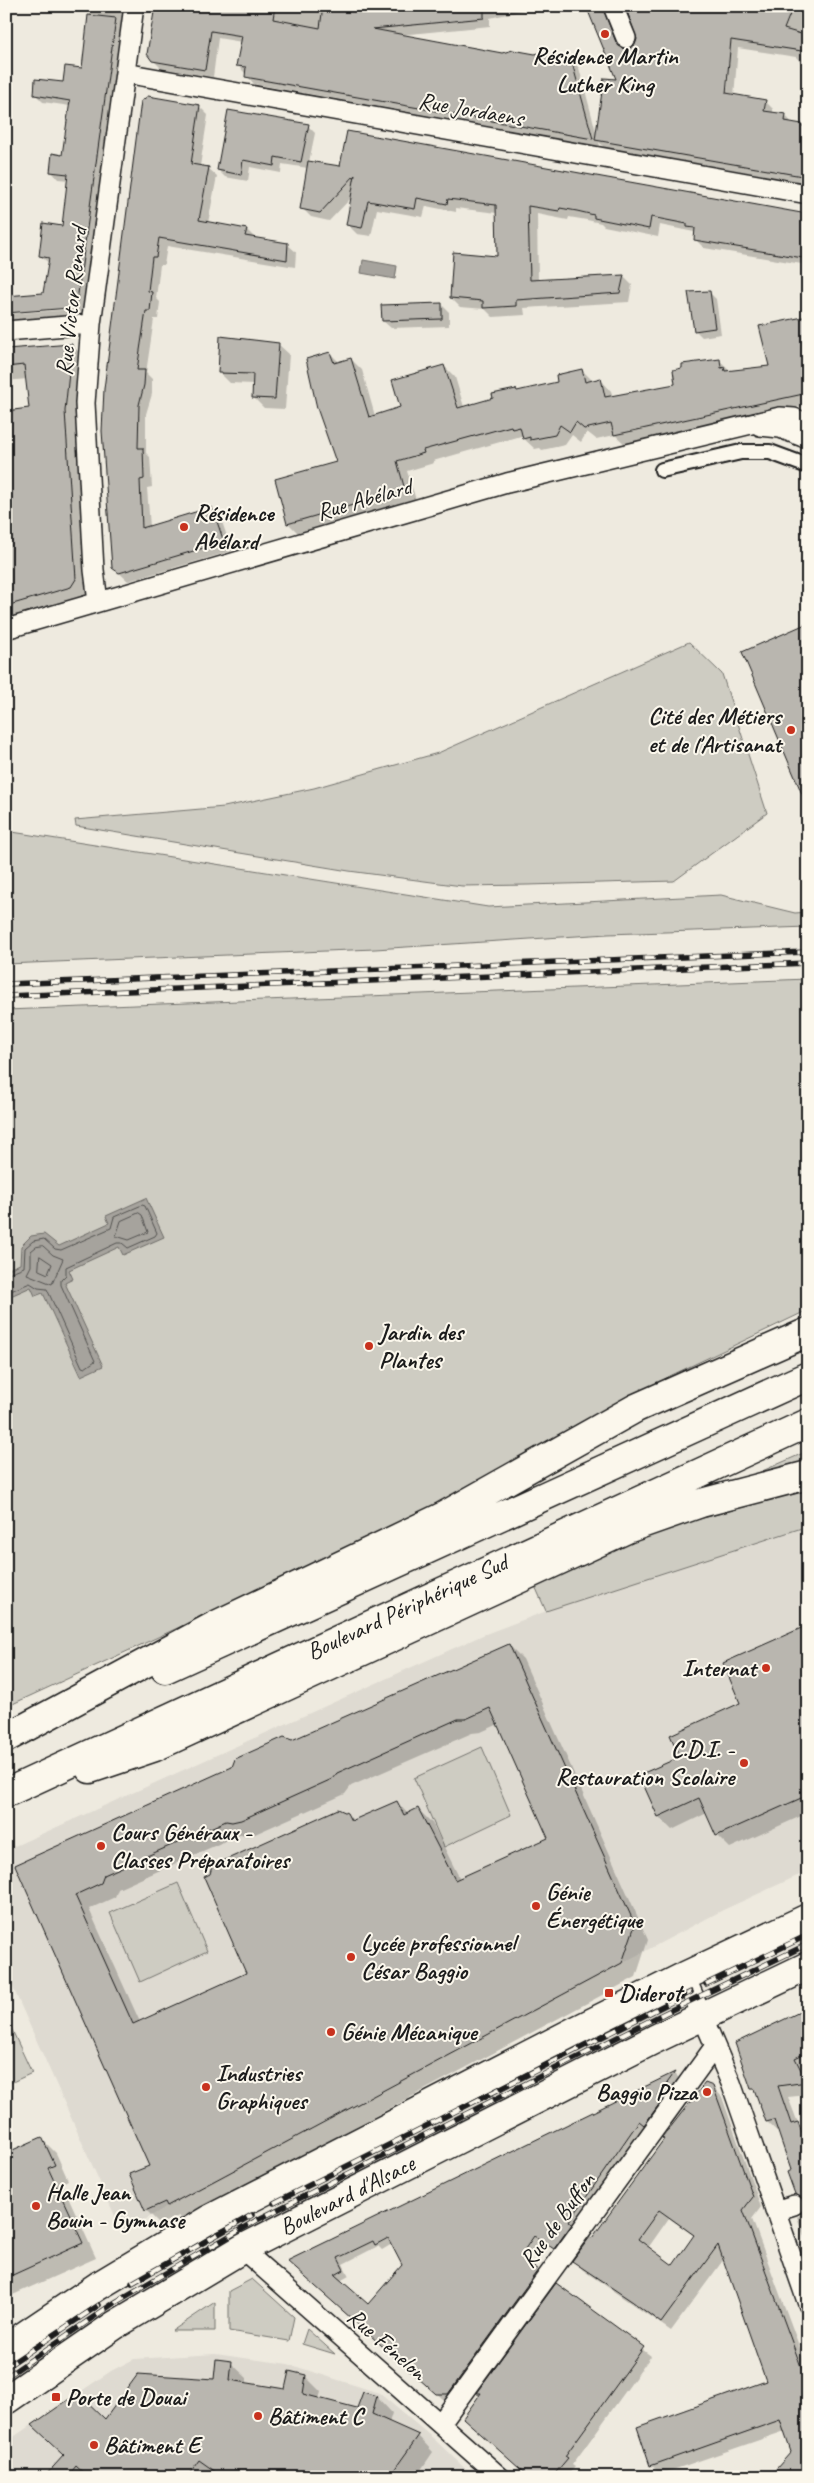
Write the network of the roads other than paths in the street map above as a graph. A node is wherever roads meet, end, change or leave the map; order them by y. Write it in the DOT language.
graph roads {
  1 [pos="134,6"];
  2 [pos="613,6"];
  3 [pos="626,38"];
  4 [pos="125,73"];
  5 [pos="808,194"];
  6 [pos="91,324"];
  7 [pos="6,331"];
  8 [pos="808,424"];
  9 [pos="739,429"];
  10 [pos="808,439"];
  11 [pos="808,466"];
  12 [pos="662,470"];
  13 [pos="98,602"];
  14 [pos="6,629"];
  15 [pos="808,1332"];
  16 [pos="808,1376"];
  17 [pos="808,1424"];
  18 [pos="808,1475"];
  19 [pos="6,1739"];
  20 [pos="9,1792"];
  21 [pos="808,1918"];
  22 [pos="808,1966"];
  23 [pos="684,1976"];
  24 [pos="702,2017"];
  25 [pos="715,2046"];
  26 [pos="794,2205"];
  27 [pos="775,2211"];
  28 [pos="242,2250"];
  29 [pos="808,2304"];
  30 [pos="6,2348"];
  31 [pos="6,2400"];
  32 [pos="440,2424"];
  33 [pos="500,2477"];
  1 -- 4 [label="street, Rue Victor Renard"];
  2 -- 3 [label="street"];
  4 -- 5 [label="street, Rue Jordaens"];
  4 -- 6 [label="street, Rue Victor Renard"];
  6 -- 7 [label="street"];
  6 -- 13 [label="street, Rue Victor Renard"];
  8 -- 9 [label="street, Rue Abélard"];
  9 -- 10 [label="street, Rue Abélard"];
  9 -- 13 [label="street, Rue Abélard"];
  11 -- 12 [label="street"];
  13 -- 14 [label="street, Rue Abélard"];
  15 -- 19 [label="main road"];
  16 -- 19 [label="main road, Boulevard Périphérique Sud"];
  17 -- 20 [label="main road, Boulevard Périphérique Sud"];
  18 -- 20 [label="main road"];
  21 -- 23 [label="main road, Boulevard d'Alsace"];
  22 -- 24 [label="main road, Boulevard d'Alsace"];
  23 -- 24 [label="street"];
  23 -- 30 [label="main road, Boulevard d'Alsace"];
  24 -- 25 [label="street"];
  24 -- 28 [label="main road, Boulevard d'Alsace"];
  25 -- 27 [label="street"];
  25 -- 32 [label="street, Rue de Buffon"];
  26 -- 27 [label="street"];
  27 -- 29 [label="street"];
  28 -- 31 [label="main road, Boulevard d'Alsace"];
  28 -- 32 [label="street, Rue Fénelon"];
  32 -- 33 [label="street, Rue Fénelon"];
}
